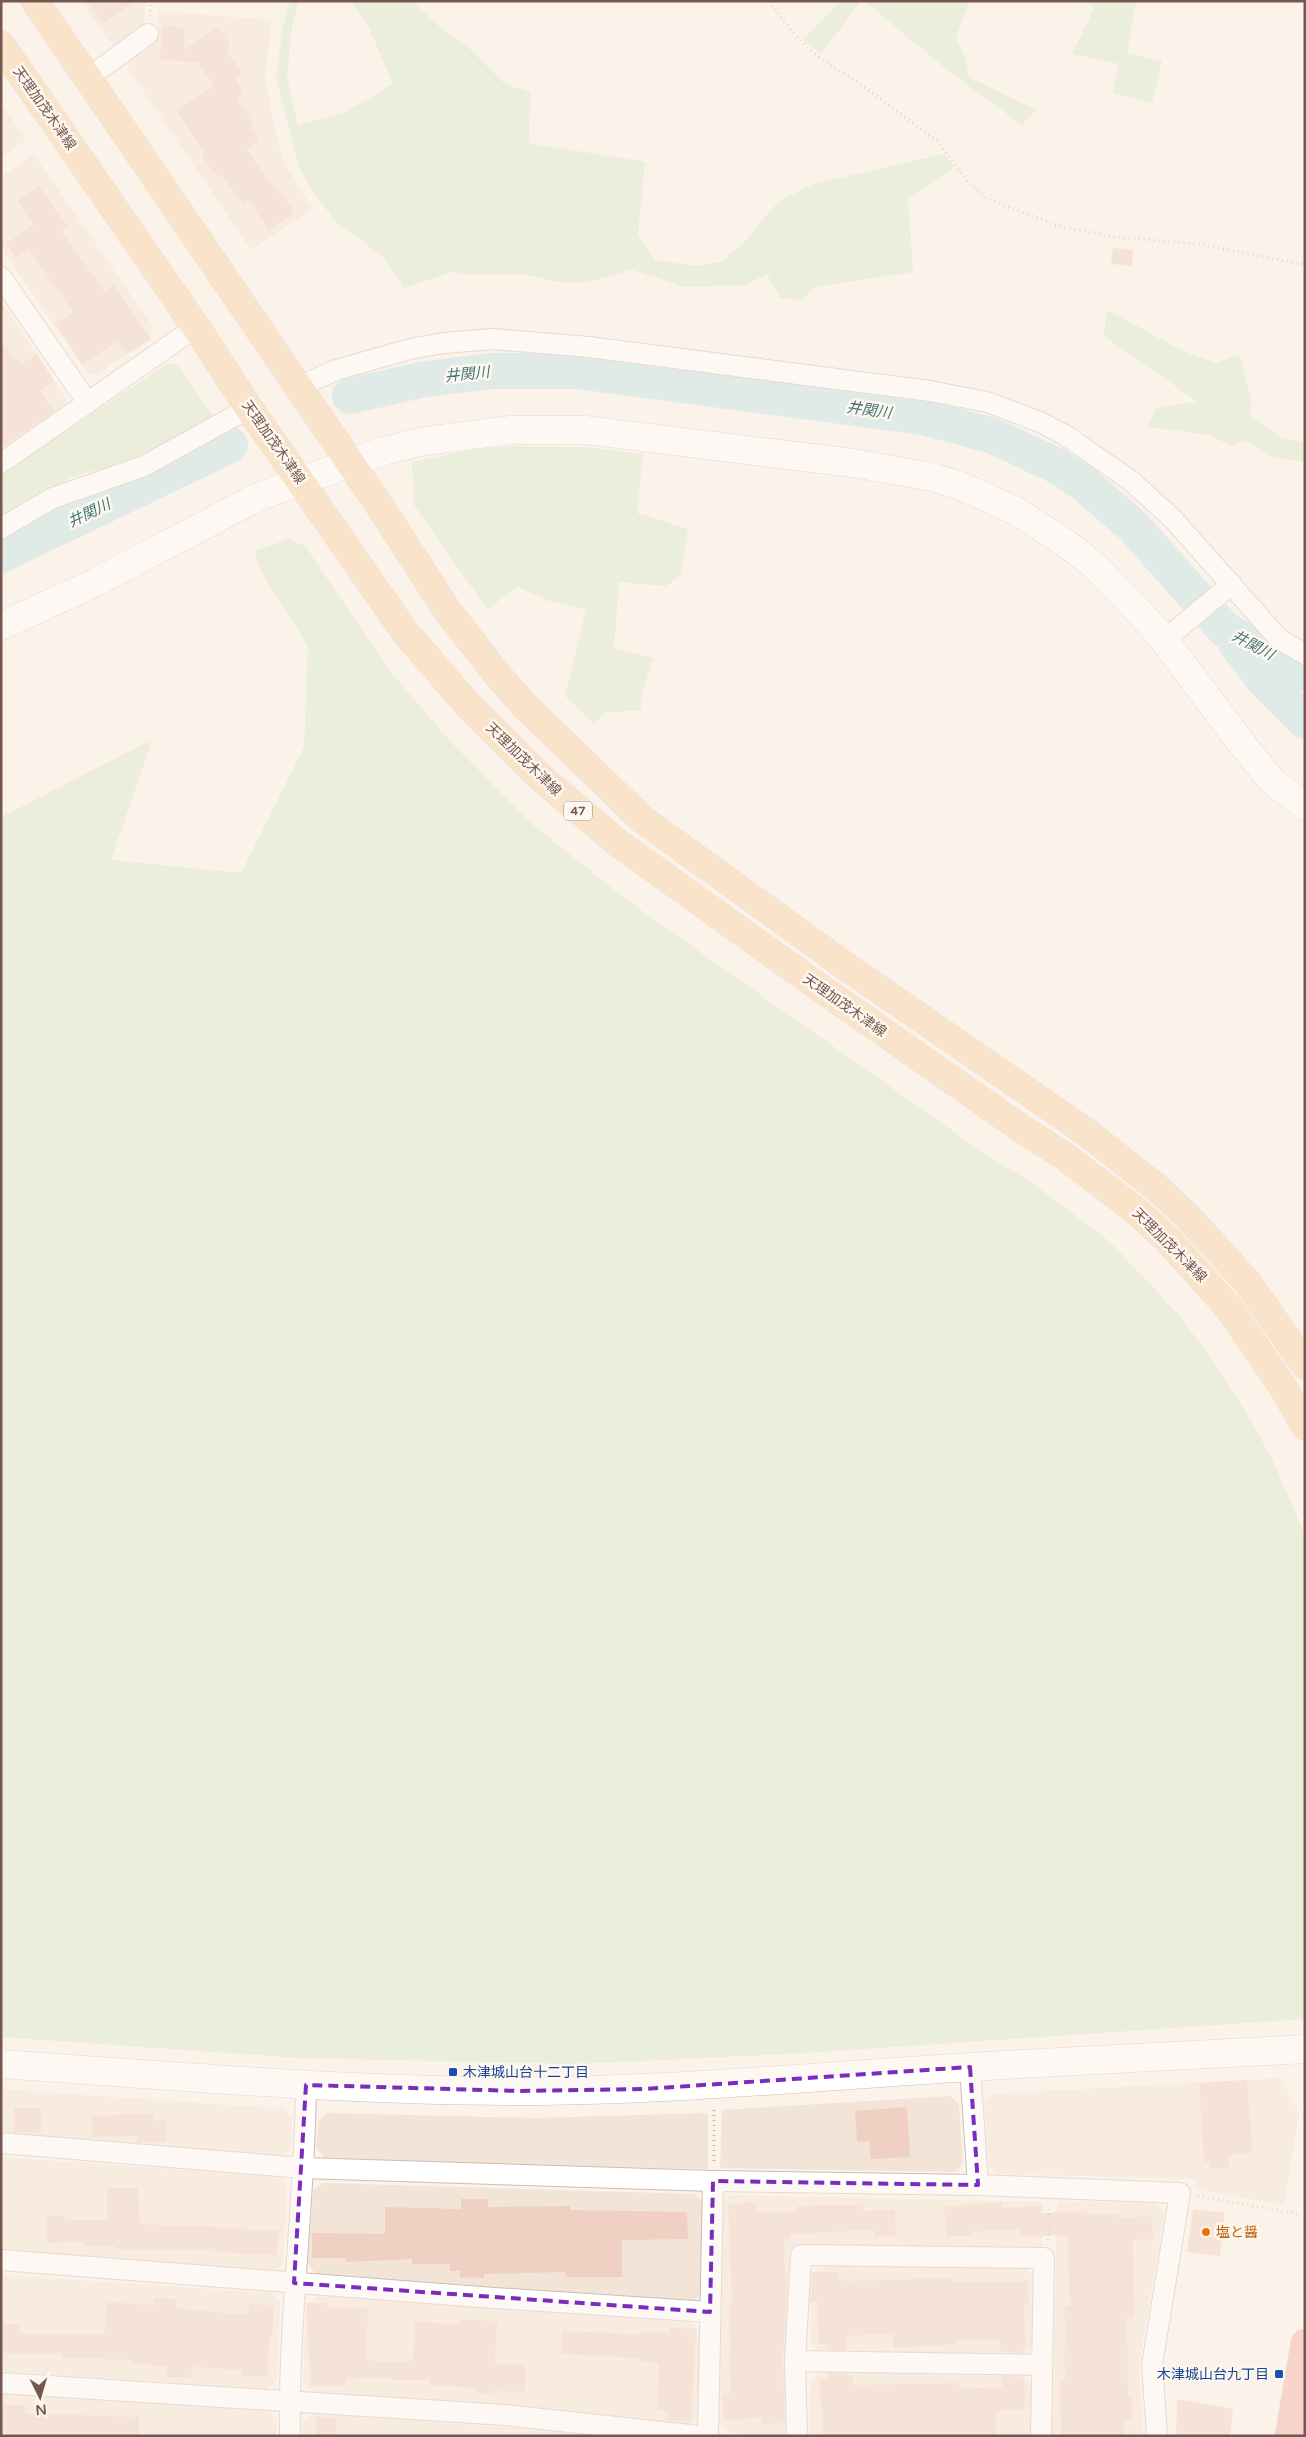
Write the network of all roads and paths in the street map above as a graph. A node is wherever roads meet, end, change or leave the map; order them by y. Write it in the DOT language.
graph roads {
  1 [pos="35,1"];
  2 [pos="769,1"];
  3 [pos="148,34"];
  4 [pos="1,45"];
  5 [pos="88,78"];
  6 [pos="1305,266"];
  7 [pos="1,277"];
  8 [pos="196,327"];
  9 [pos="298,386"];
  10 [pos="88,403"];
  11 [pos="249,408"];
  12 [pos="1,463"];
  13 [pos="350,464"];
  14 [pos="301,482"];
  15 [pos="1,528"];
  16 [pos="1229,586"];
  17 [pos="1,626"];
  18 [pos="1164,640"];
  19 [pos="1305,654"];
  20 [pos="1300,803"];
  21 [pos="1305,1365"];
  22 [pos="1305,1426"];
  23 [pos="1305,2049"];
  24 [pos="1,2064"];
  25 [pos="970,2067"];
  26 [pos="306,2085"];
  27 [pos="714,2102"];
  28 [pos="1,2142"];
  29 [pos="303,2168"];
  30 [pos="713,2181"];
  31 [pos="978,2185"];
  32 [pos="1050,2188"];
  33 [pos="1180,2193"];
  34 [pos="1299,2214"];
  35 [pos="1044,2258"];
  36 [pos="1,2260"];
  37 [pos="294,2283"];
  38 [pos="710,2312"];
  39 [pos="1305,2343"];
  40 [pos="795,2361"];
  41 [pos="1042,2365"];
  42 [pos="1,2383"];
  43 [pos="289,2400"];
  44 [pos="290,2436"];
  45 [pos="699,2436"];
  46 [pos="708,2436"];
  47 [pos="797,2436"];
  48 [pos="1041,2436"];
  49 [pos="1157,2436"];
  50 [pos="1289,2436"];
  1 -- 5 [label="main road"];
  2 -- 6 [label="path"];
  3 -- 5 [label="street"];
  4 -- 8 [label="main road, 天理加茂木津線 / 47"];
  5 -- 9 [label="main road"];
  7 -- 10 [label="street"];
  8 -- 10 [label="street"];
  8 -- 11 [label="main road, 天理加茂木津線 / 47"];
  9 -- 13 [label="main road"];
  9 -- 16 [label="street"];
  10 -- 12 [label="street"];
  11 -- 14 [label="main road, 天理加茂木津線 / 47"];
  11 -- 15 [label="street"];
  13 -- 14 [label="street"];
  13 -- 18 [label="street"];
  13 -- 21 [label="main road"];
  14 -- 17 [label="street"];
  14 -- 22 [label="main road, 天理加茂木津線 / 47"];
  16 -- 18 [label="street"];
  16 -- 19 [label="street"];
  18 -- 20 [label="street"];
  23 -- 25 [label="street"];
  24 -- 26 [label="street"];
  25 -- 26 [label="street"];
  25 -- 31 [label="street"];
  26 -- 29 [label="street"];
  27 -- 30 [label="path"];
  28 -- 29 [label="street"];
  29 -- 30 [label="street"];
  29 -- 37 [label="street"];
  30 -- 31 [label="street"];
  30 -- 38 [label="street"];
  31 -- 32 [label="street"];
  32 -- 33 [label="street"];
  32 -- 35 [label="path"];
  33 -- 34 [label="path"];
  33 -- 49 [label="street"];
  35 -- 40 [label="street"];
  35 -- 41 [label="street"];
  36 -- 37 [label="street"];
  37 -- 38 [label="street"];
  37 -- 43 [label="street"];
  38 -- 46 [label="street"];
  39 -- 50 [label="highway"];
  40 -- 41 [label="street"];
  40 -- 47 [label="street"];
  41 -- 48 [label="street"];
  42 -- 43 [label="street"];
  43 -- 44 [label="street"];
  43 -- 45 [label="street"];
}
